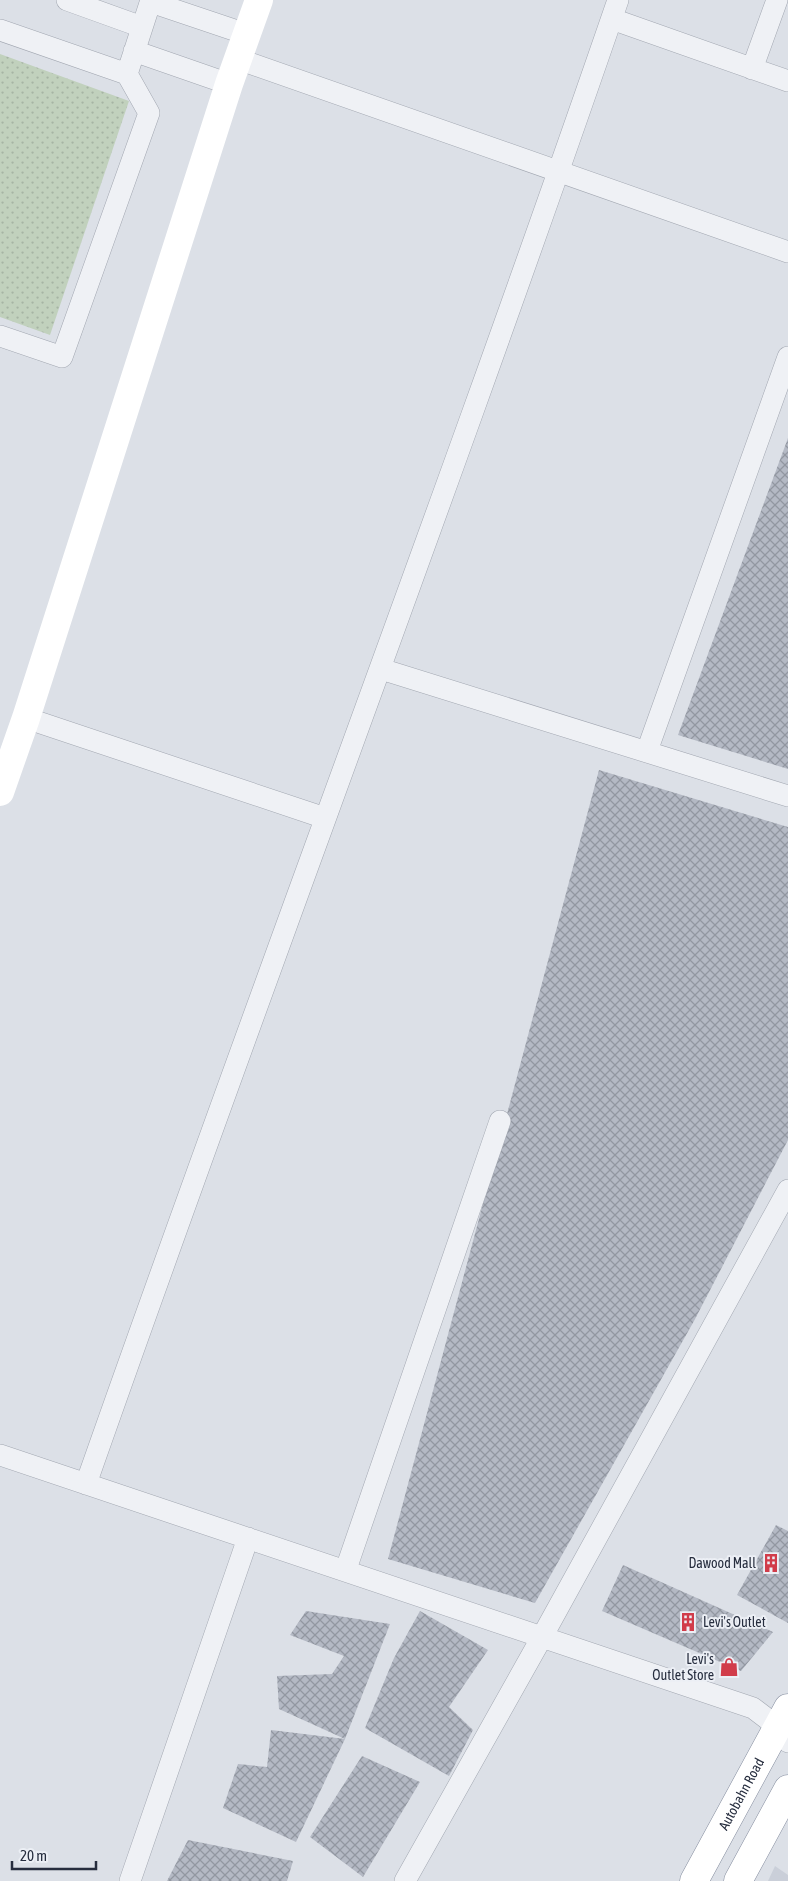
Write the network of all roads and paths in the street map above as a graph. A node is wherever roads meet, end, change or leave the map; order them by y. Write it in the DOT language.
graph roads {
  1 [pos="67,0"];
  2 [pos="259,0"];
  3 [pos="777,0"];
  4 [pos="151,1"];
  5 [pos="615,10"];
  6 [pos="142,27"];
  7 [pos="0,30"];
  8 [pos="242,46"];
  9 [pos="134,51"];
  10 [pos="752,69"];
  11 [pos="127,74"];
  12 [pos="788,81"];
  13 [pos="229,84"];
  14 [pos="558,172"];
  15 [pos="788,252"];
  16 [pos="0,336"];
  17 [pos="788,357"];
  18 [pos="381,669"];
  19 [pos="26,718"];
  20 [pos="647,751"];
  21 [pos="0,792"];
  22 [pos="788,796"];
  23 [pos="325,818"];
  24 [pos="500,1121"];
  25 [pos="788,1190"];
  26 [pos="0,1455"];
  27 [pos="86,1484"];
  28 [pos="248,1538"];
  29 [pos="346,1570"];
  30 [pos="542,1638"];
  31 [pos="785,1726"];
  32 [pos="788,1789"];
  33 [pos="130,1881"];
  34 [pos="405,1881"];
  35 [pos="694,1881"];
  36 [pos="738,1881"];
  1 -- 6 [label="street"];
  2 -- 8 [label="main road"];
  3 -- 10 [label="street"];
  4 -- 6 [label="street"];
  4 -- 8 [label="street"];
  5 -- 10 [label="street"];
  5 -- 14 [label="street"];
  6 -- 9 [label="street"];
  7 -- 11 [label="street"];
  8 -- 13 [label="main road"];
  8 -- 14 [label="street"];
  9 -- 11 [label="street"];
  9 -- 13 [label="street"];
  10 -- 12 [label="street"];
  11 -- 16 [label="street"];
  13 -- 19 [label="main road"];
  14 -- 15 [label="street"];
  14 -- 18 [label="street"];
  17 -- 20 [label="street"];
  18 -- 20 [label="street"];
  18 -- 23 [label="street"];
  19 -- 21 [label="main road"];
  19 -- 23 [label="street"];
  20 -- 22 [label="street"];
  23 -- 27 [label="street"];
  24 -- 29 [label="street"];
  25 -- 30 [label="street"];
  26 -- 27 [label="street"];
  27 -- 28 [label="street"];
  28 -- 29 [label="street"];
  28 -- 33 [label="street"];
  29 -- 30 [label="street"];
  30 -- 31 [label="street"];
  30 -- 34 [label="street"];
  31 -- 35 [label="main road, Autobahn Road"];
  32 -- 36 [label="main road"];
}
